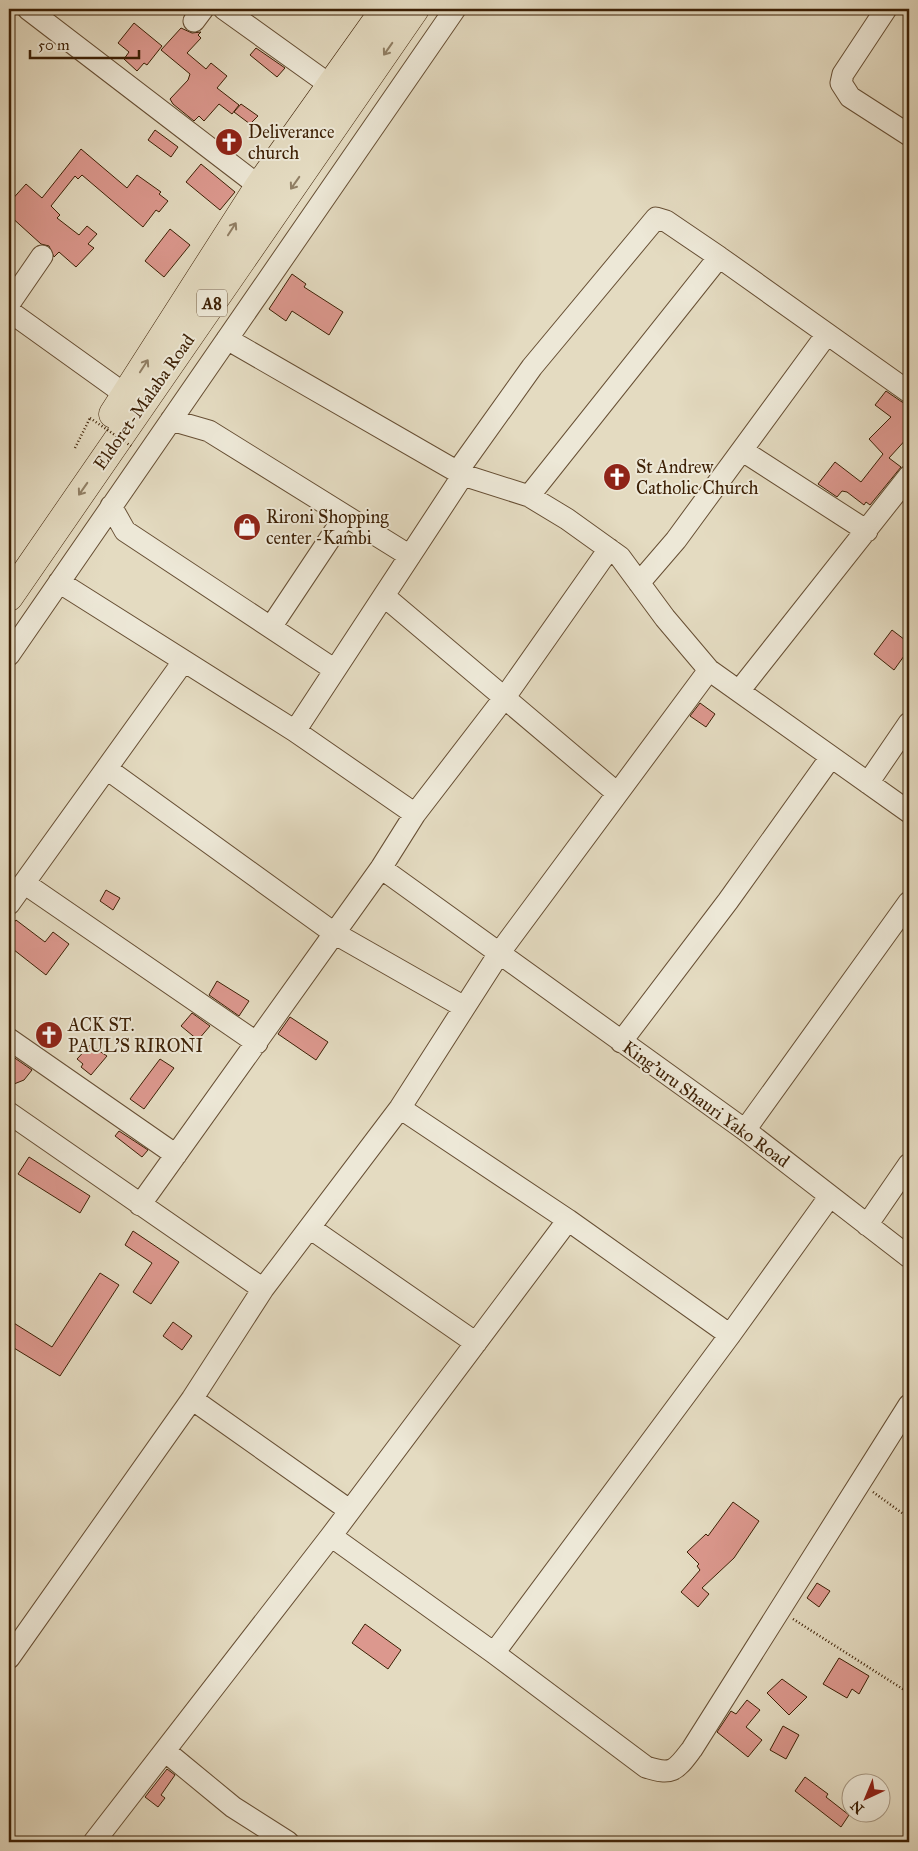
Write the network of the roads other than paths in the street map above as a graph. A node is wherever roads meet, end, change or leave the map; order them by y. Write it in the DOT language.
graph roads {
  1 [pos="28,9"];
  2 [pos="224,9"];
  3 [pos="372,9"];
  4 [pos="385,9"];
  5 [pos="415,9"];
  6 [pos="455,9"];
  7 [pos="886,9"];
  8 [pos="323,80"];
  9 [pos="909,135"];
  10 [pos="255,182"];
  11 [pos="42,256"];
  12 [pos="719,257"];
  13 [pos="9,304"];
  14 [pos="9,311"];
  15 [pos="827,334"];
  16 [pos="227,339"];
  17 [pos="907,385"];
  18 [pos="126,395"];
  19 [pos="171,420"];
  20 [pos="743,450"];
  21 [pos="460,474"];
  22 [pos="909,476"];
  23 [pos="529,496"];
  24 [pos="111,506"];
  25 [pos="345,516"];
  26 [pos="866,530"];
  27 [pos="609,549"];
  28 [pos="410,556"];
  29 [pos="9,565"];
  30 [pos="58,582"];
  31 [pos="639,583"];
  32 [pos="384,596"];
  33 [pos="9,597"];
  34 [pos="271,627"];
  35 [pos="9,654"];
  36 [pos="183,662"];
  37 [pos="335,670"];
  38 [pos="709,670"];
  39 [pos="739,691"];
  40 [pos="504,697"];
  41 [pos="909,723"];
  42 [pos="295,731"];
  43 [pos="831,757"];
  44 [pos="107,768"];
  45 [pos="868,782"];
  46 [pos="617,793"];
  47 [pos="909,812"];
  48 [pos="415,814"];
  49 [pos="381,868"];
  50 [pos="24,883"];
  51 [pos="909,902"];
  52 [pos="9,904"];
  53 [pos="334,933"];
  54 [pos="500,952"];
  55 [pos="464,1007"];
  56 [pos="9,1039"];
  57 [pos="621,1042"];
  58 [pos="257,1043"];
  59 [pos="400,1108"];
  60 [pos="9,1113"];
  61 [pos="745,1130"];
  62 [pos="176,1155"];
  63 [pos="909,1164"];
  64 [pos="830,1196"];
  65 [pos="140,1206"];
  66 [pos="568,1220"];
  67 [pos="867,1226"];
  68 [pos="310,1228"];
  69 [pos="909,1257"];
  70 [pos="263,1290"];
  71 [pos="730,1335"];
  72 [pos="476,1343"];
  73 [pos="192,1399"];
  74 [pos="909,1405"];
  75 [pos="349,1510"];
  76 [pos="331,1536"];
  77 [pos="16,1632"];
  78 [pos="494,1653"];
  79 [pos="9,1658"];
  80 [pos="164,1751"];
  81 [pos="94,1842"];
  82 [pos="288,1842"];
  1 -- 10 [label="street"];
  2 -- 8 [label="street"];
  3 -- 8 [label="street"];
  4 -- 10 [label="highway, Eldoret-Malaba Road / A8"];
  5 -- 33 [label="highway, Eldoret-Malaba Road / A8, one-way"];
  6 -- 16 [label="street"];
  7 -- 9 [label="street"];
  8 -- 10 [label="street"];
  18 -- 10 [label="highway, Eldoret-Malaba Road / A8, one-way"];
  11 -- 13 [label="street"];
  12 -- 15 [label="street"];
  12 -- 21 [label="street"];
  12 -- 23 [label="street"];
  14 -- 18 [label="street"];
  15 -- 17 [label="street"];
  15 -- 20 [label="street"];
  16 -- 19 [label="street"];
  16 -- 21 [label="street"];
  18 -- 29 [label="highway, Eldoret-Malaba Road / A8"];
  19 -- 24 [label="street"];
  19 -- 25 [label="street"];
  20 -- 26 [label="street"];
  20 -- 31 [label="street"];
  21 -- 23 [label="street"];
  21 -- 28 [label="street"];
  22 -- 26 [label="street"];
  23 -- 27 [label="street"];
  24 -- 30 [label="street"];
  24 -- 34 [label="street"];
  25 -- 28 [label="street"];
  25 -- 34 [label="street"];
  26 -- 39 [label="street"];
  27 -- 31 [label="street"];
  27 -- 40 [label="street"];
  28 -- 32 [label="street"];
  30 -- 35 [label="street"];
  30 -- 36 [label="street"];
  31 -- 38 [label="street"];
  32 -- 37 [label="street"];
  32 -- 40 [label="street"];
  34 -- 37 [label="street"];
  36 -- 42 [label="street"];
  36 -- 44 [label="street"];
  37 -- 42 [label="street"];
  38 -- 39 [label="street"];
  38 -- 46 [label="street"];
  39 -- 43 [label="street"];
  40 -- 46 [label="street"];
  40 -- 48 [label="street"];
  41 -- 45 [label="street"];
  42 -- 48 [label="street"];
  43 -- 45 [label="street"];
  43 -- 57 [label="street"];
  44 -- 50 [label="street"];
  44 -- 53 [label="street"];
  45 -- 47 [label="street"];
  46 -- 54 [label="street"];
  48 -- 49 [label="street"];
  49 -- 53 [label="street"];
  49 -- 54 [label="street, King'uru Shauri Yako Road"];
  50 -- 52 [label="street"];
  50 -- 58 [label="street"];
  51 -- 61 [label="street"];
  53 -- 55 [label="street"];
  53 -- 58 [label="street"];
  54 -- 55 [label="street"];
  54 -- 57 [label="street, King'uru Shauri Yako Road"];
  55 -- 59 [label="street"];
  56 -- 62 [label="street"];
  57 -- 61 [label="street, King'uru Shauri Yako Road"];
  58 -- 62 [label="street"];
  59 -- 66 [label="street"];
  59 -- 68 [label="street"];
  60 -- 65 [label="street"];
  61 -- 64 [label="street, King'uru Shauri Yako Road"];
  62 -- 65 [label="street"];
  63 -- 67 [label="street"];
  64 -- 67 [label="street, King'uru Shauri Yako Road"];
  64 -- 71 [label="street"];
  65 -- 70 [label="street"];
  66 -- 71 [label="street"];
  66 -- 72 [label="street"];
  67 -- 69 [label="street, King'uru Shauri Yako Road"];
  68 -- 70 [label="street"];
  68 -- 72 [label="street"];
  70 -- 73 [label="street"];
  71 -- 78 [label="street"];
  72 -- 75 [label="street"];
  73 -- 75 [label="street"];
  73 -- 77 [label="street"];
  74 -- 78 [label="street"];
  75 -- 76 [label="street"];
  76 -- 78 [label="street"];
  76 -- 80 [label="street"];
  77 -- 79 [label="street"];
  80 -- 81 [label="street"];
  80 -- 82 [label="street"];
}
